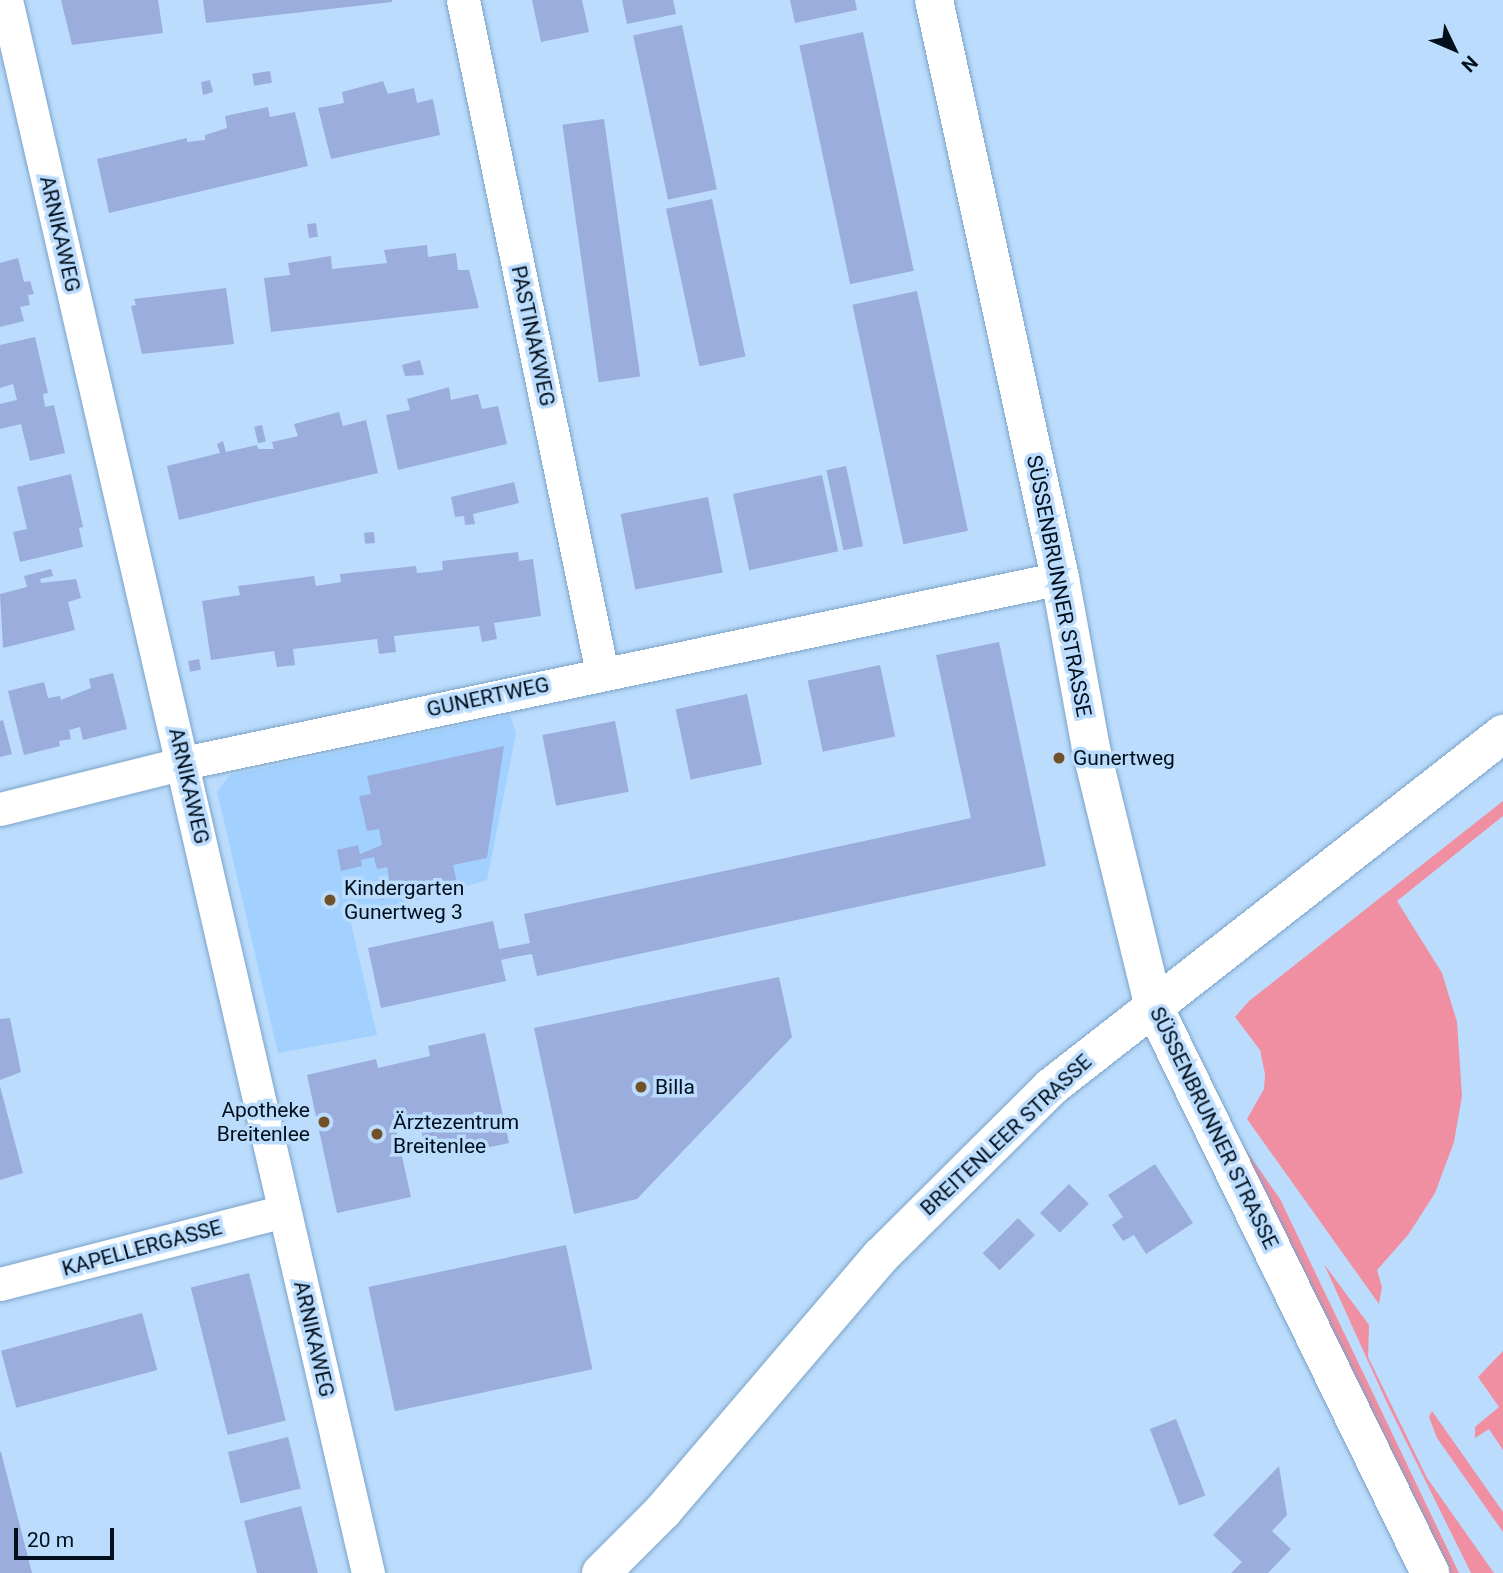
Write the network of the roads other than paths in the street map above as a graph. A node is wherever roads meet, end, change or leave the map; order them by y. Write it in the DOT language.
graph roads {
  1 [pos="6,0"];
  2 [pos="463,0"];
  3 [pos="934,0"];
  4 [pos="1060,578"];
  5 [pos="602,673"];
  6 [pos="1503,734"];
  7 [pos="184,763"];
  8 [pos="0,809"];
  9 [pos="1154,1007"];
  10 [pos="284,1211"];
  11 [pos="0,1284"];
  12 [pos="368,1573"];
  13 [pos="601,1573"];
  14 [pos="1430,1573"];
  1 -- 7 [label="street, ARNIKAWEG"];
  2 -- 5 [label="street, PASTINAKWEG"];
  3 -- 4 [label="street, SÜSSENBRUNNER STRASSE"];
  4 -- 5 [label="street, GUNERTWEG"];
  4 -- 9 [label="street, SÜSSENBRUNNER STRASSE"];
  5 -- 7 [label="street, GUNERTWEG"];
  6 -- 9 [label="street, BREITENLEER STRASSE"];
  7 -- 8 [label="street, GUNERTWEG"];
  7 -- 10 [label="street, ARNIKAWEG"];
  9 -- 13 [label="street, BREITENLEER STRASSE"];
  9 -- 14 [label="street, SÜSSENBRUNNER STRASSE"];
  10 -- 11 [label="street, KAPELLERGASSE"];
  10 -- 12 [label="street, ARNIKAWEG"];
}
